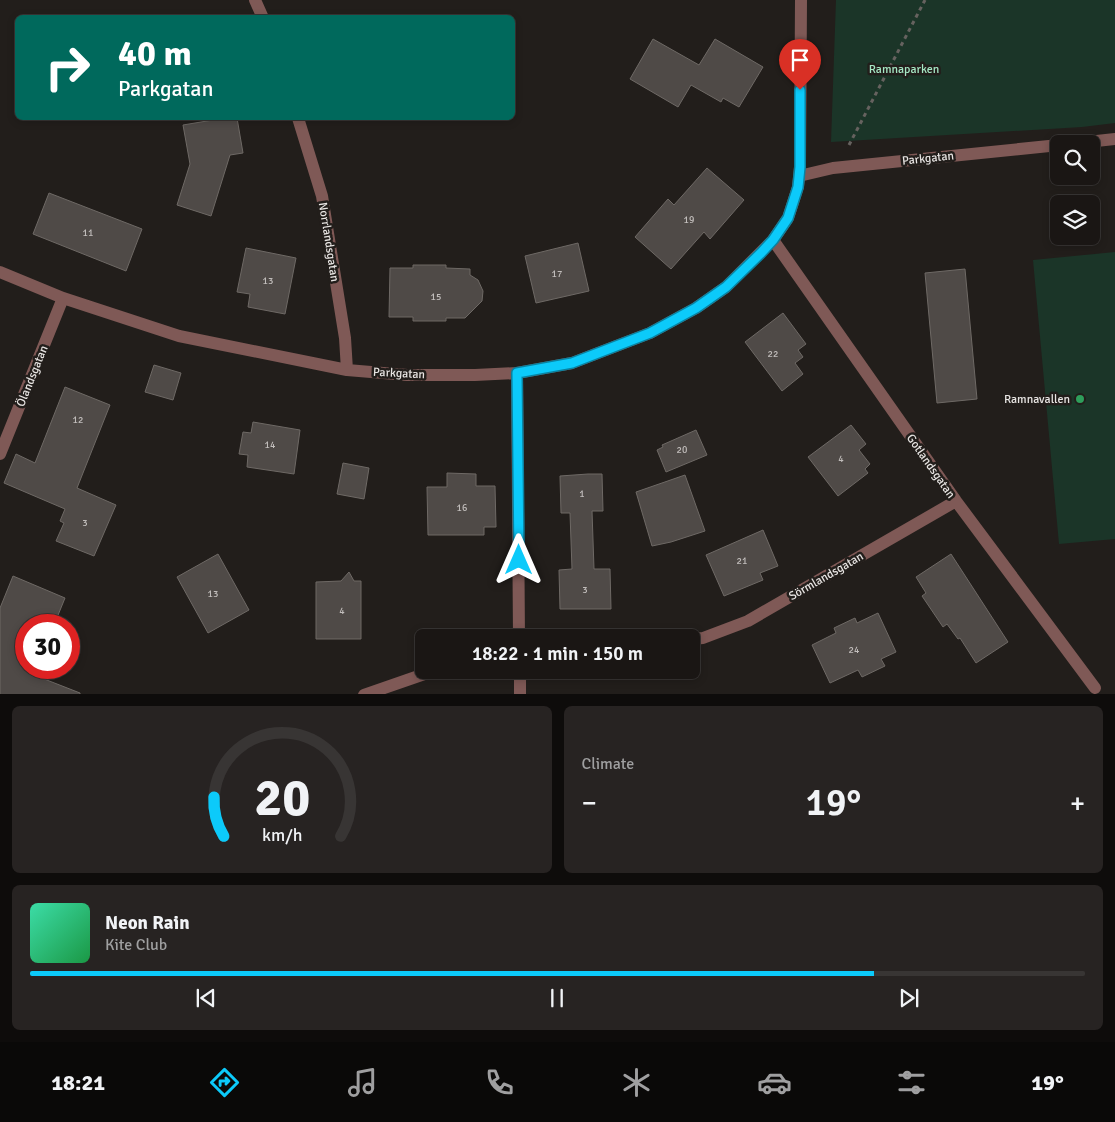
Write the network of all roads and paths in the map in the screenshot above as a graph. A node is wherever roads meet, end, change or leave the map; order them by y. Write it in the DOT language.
graph roads {
  1 [pos="255,0"];
  2 [pos="801,0"];
  3 [pos="925,0"];
  4 [pos="262,15"];
  5 [pos="299,120"];
  6 [pos="1115,139"];
  7 [pos="1100,141"];
  8 [pos="1050,146"];
  9 [pos="848,166"];
  10 [pos="799,176"];
  11 [pos="773,240"];
  12 [pos="0,272"];
  13 [pos="63,298"];
  14 [pos="346,370"];
  15 [pos="517,373"];
  16 [pos="0,454"];
  17 [pos="956,501"];
  18 [pos="519,629"];
  19 [pos="700,638"];
  20 [pos="415,677"];
  21 [pos="520,679"];
  22 [pos="1095,688"];
  23 [pos="364,694"];
  24 [pos="520,694"];
  1 -- 4 [label="street"];
  2 -- 10 [label="street, Parkgatan"];
  3 -- 9 [label="path"];
  5 -- 14 [label="street, Norrlandsgatan"];
  6 -- 7 [label="street"];
  8 -- 9 [label="street, Parkgatan"];
  9 -- 10 [label="street, Parkgatan"];
  10 -- 11 [label="street, Parkgatan"];
  11 -- 15 [label="street, Parkgatan"];
  11 -- 17 [label="street, Gotlandsgatan"];
  12 -- 13 [label="street, Parkgatan"];
  13 -- 14 [label="street, Parkgatan"];
  13 -- 16 [label="street, Ölandsgatan"];
  14 -- 15 [label="street, Parkgatan"];
  15 -- 18 [label="street"];
  17 -- 19 [label="street, Sörmlandsgatan"];
  17 -- 22 [label="street, Gotlandsgatan"];
  20 -- 23 [label="street"];
  21 -- 24 [label="street"];
}
